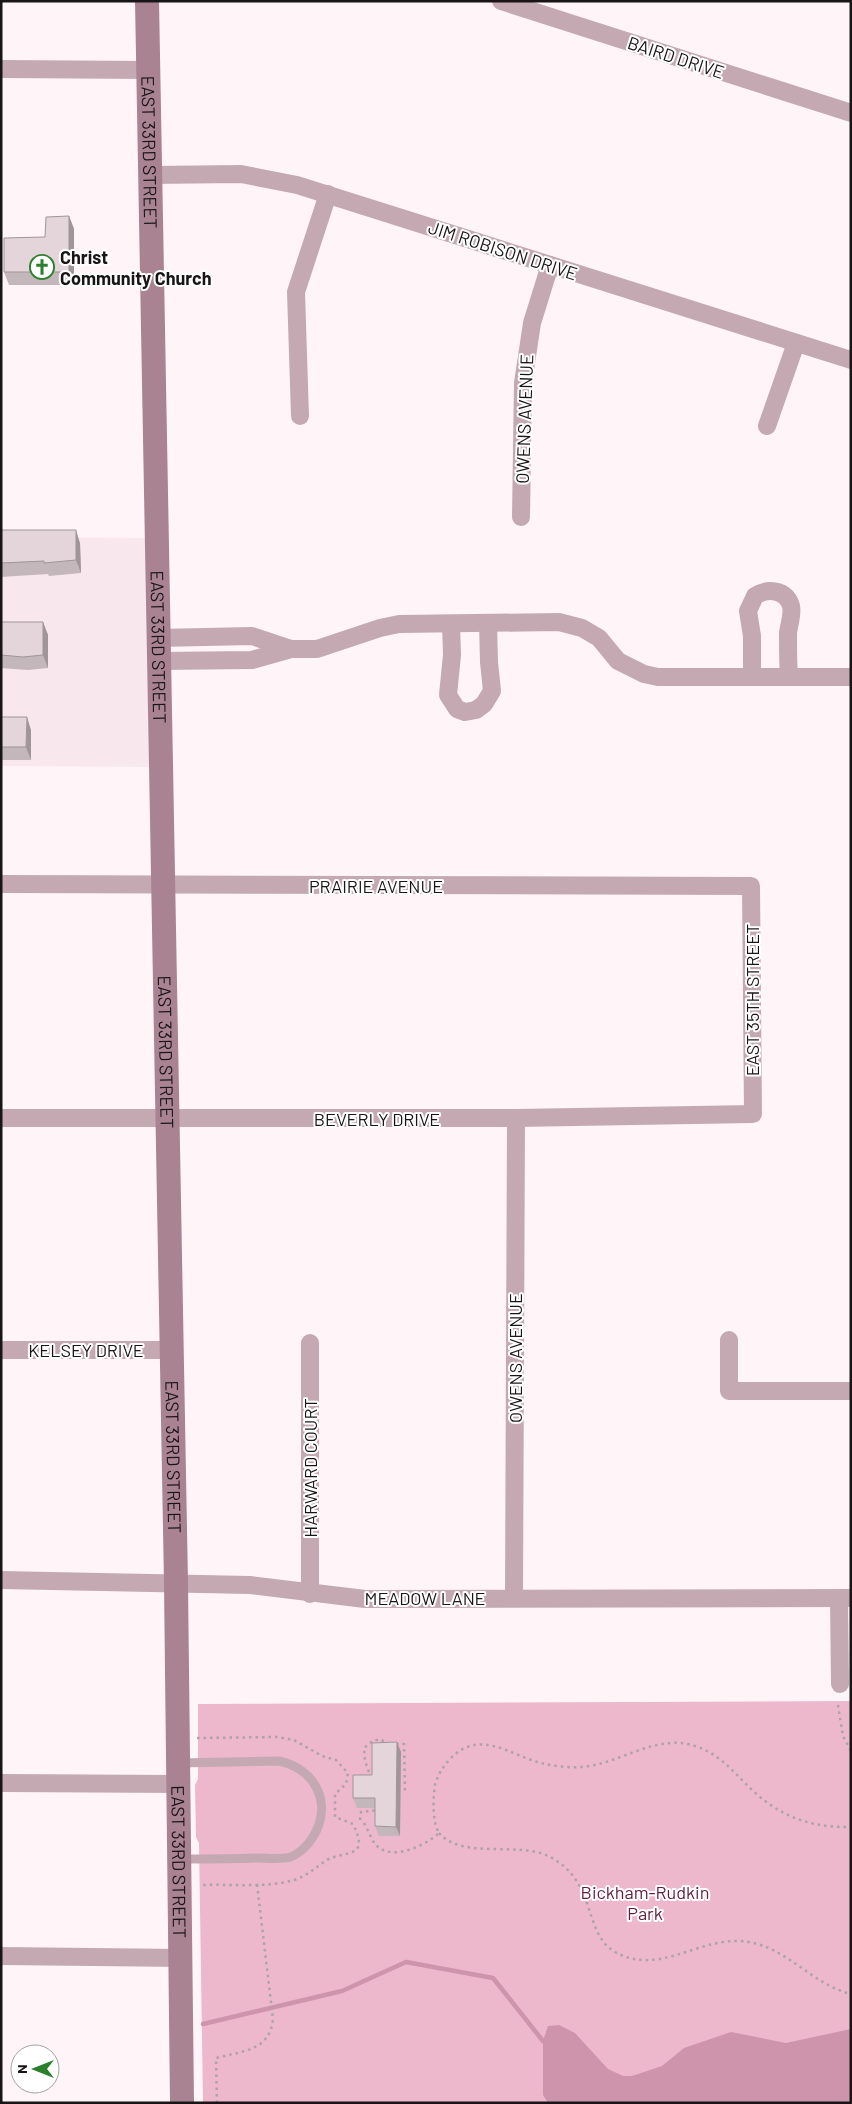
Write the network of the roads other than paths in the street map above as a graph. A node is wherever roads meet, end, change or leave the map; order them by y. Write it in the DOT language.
graph roads {
  1 [pos="147,1"];
  2 [pos="501,1"];
  3 [pos="1,69"];
  4 [pos="148,70"];
  5 [pos="851,113"];
  6 [pos="149,176"];
  7 [pos="328,194"];
  8 [pos="550,266"];
  9 [pos="796,343"];
  10 [pos="851,360"];
  11 [pos="300,416"];
  12 [pos="767,426"];
  13 [pos="521,517"];
  14 [pos="488,623"];
  15 [pos="451,624"];
  16 [pos="243,636"];
  17 [pos="159,649"];
  18 [pos="291,649"];
  19 [pos="243,660"];
  20 [pos="752,677"];
  21 [pos="788,677"];
  22 [pos="851,677"];
  23 [pos="1,884"];
  24 [pos="164,886"];
  25 [pos="751,886"];
  26 [pos="752,1114"];
  27 [pos="1,1118"];
  28 [pos="516,1118"];
  29 [pos="168,1119"];
  30 [pos="729,1340"];
  31 [pos="310,1343"];
  32 [pos="1,1350"];
  33 [pos="172,1350"];
  34 [pos="851,1391"];
  35 [pos="1,1580"];
  36 [pos="176,1583"];
  37 [pos="310,1594"];
  38 [pos="514,1598"];
  39 [pos="845,1598"];
  40 [pos="840,1684"];
  41 [pos="178,1774"];
  42 [pos="1,1783"];
  43 [pos="180,1859"];
  44 [pos="1,1956"];
  45 [pos="182,1958"];
  46 [pos="182,2103"];
  1 -- 4 [label="street, EAST 33RD STREET"];
  2 -- 5 [label="street, BAIRD DRIVE"];
  3 -- 4 [label="street"];
  4 -- 6 [label="street, EAST 33RD STREET"];
  6 -- 7 [label="street, JIM ROBISON DRIVE"];
  6 -- 17 [label="street, EAST 33RD STREET"];
  7 -- 8 [label="street, JIM ROBISON DRIVE"];
  7 -- 11 [label="street"];
  8 -- 9 [label="street, JIM ROBISON DRIVE"];
  8 -- 13 [label="street, OWENS AVENUE"];
  9 -- 10 [label="street, JIM ROBISON DRIVE"];
  9 -- 12 [label="street"];
  14 -- 15 [label="street"];
  14 -- 15 [label="street"];
  14 -- 20 [label="street"];
  15 -- 18 [label="street"];
  16 -- 17 [label="street"];
  16 -- 18 [label="street"];
  16 -- 19 [label="street"];
  17 -- 19 [label="street"];
  17 -- 24 [label="street, EAST 33RD STREET"];
  18 -- 19 [label="street"];
  20 -- 21 [label="street"];
  20 -- 21 [label="street"];
  21 -- 22 [label="street"];
  23 -- 24 [label="street, PRAIRIE AVENUE"];
  24 -- 25 [label="street, PRAIRIE AVENUE"];
  24 -- 29 [label="street, EAST 33RD STREET"];
  25 -- 26 [label="street, EAST 35TH STREET"];
  26 -- 28 [label="street, BEVERLY DRIVE"];
  27 -- 29 [label="street, BEVERLY DRIVE"];
  28 -- 29 [label="street, BEVERLY DRIVE"];
  28 -- 38 [label="street, OWENS AVENUE"];
  29 -- 33 [label="street, EAST 33RD STREET"];
  30 -- 34 [label="street"];
  31 -- 37 [label="street, HARWARD COURT"];
  32 -- 33 [label="street, KELSEY DRIVE"];
  33 -- 36 [label="street, EAST 33RD STREET"];
  35 -- 36 [label="street, MEADOW LANE"];
  36 -- 37 [label="street, MEADOW LANE"];
  36 -- 41 [label="street, EAST 33RD STREET"];
  37 -- 38 [label="street, MEADOW LANE"];
  38 -- 39 [label="street, MEADOW LANE"];
  39 -- 40 [label="street"];
  41 -- 42 [label="street"];
  41 -- 43 [label="street, EAST 33RD STREET"];
  41 -- 43 [label="lane"];
  43 -- 45 [label="street, EAST 33RD STREET"];
  44 -- 45 [label="street"];
  45 -- 46 [label="street, EAST 33RD STREET"];
}
